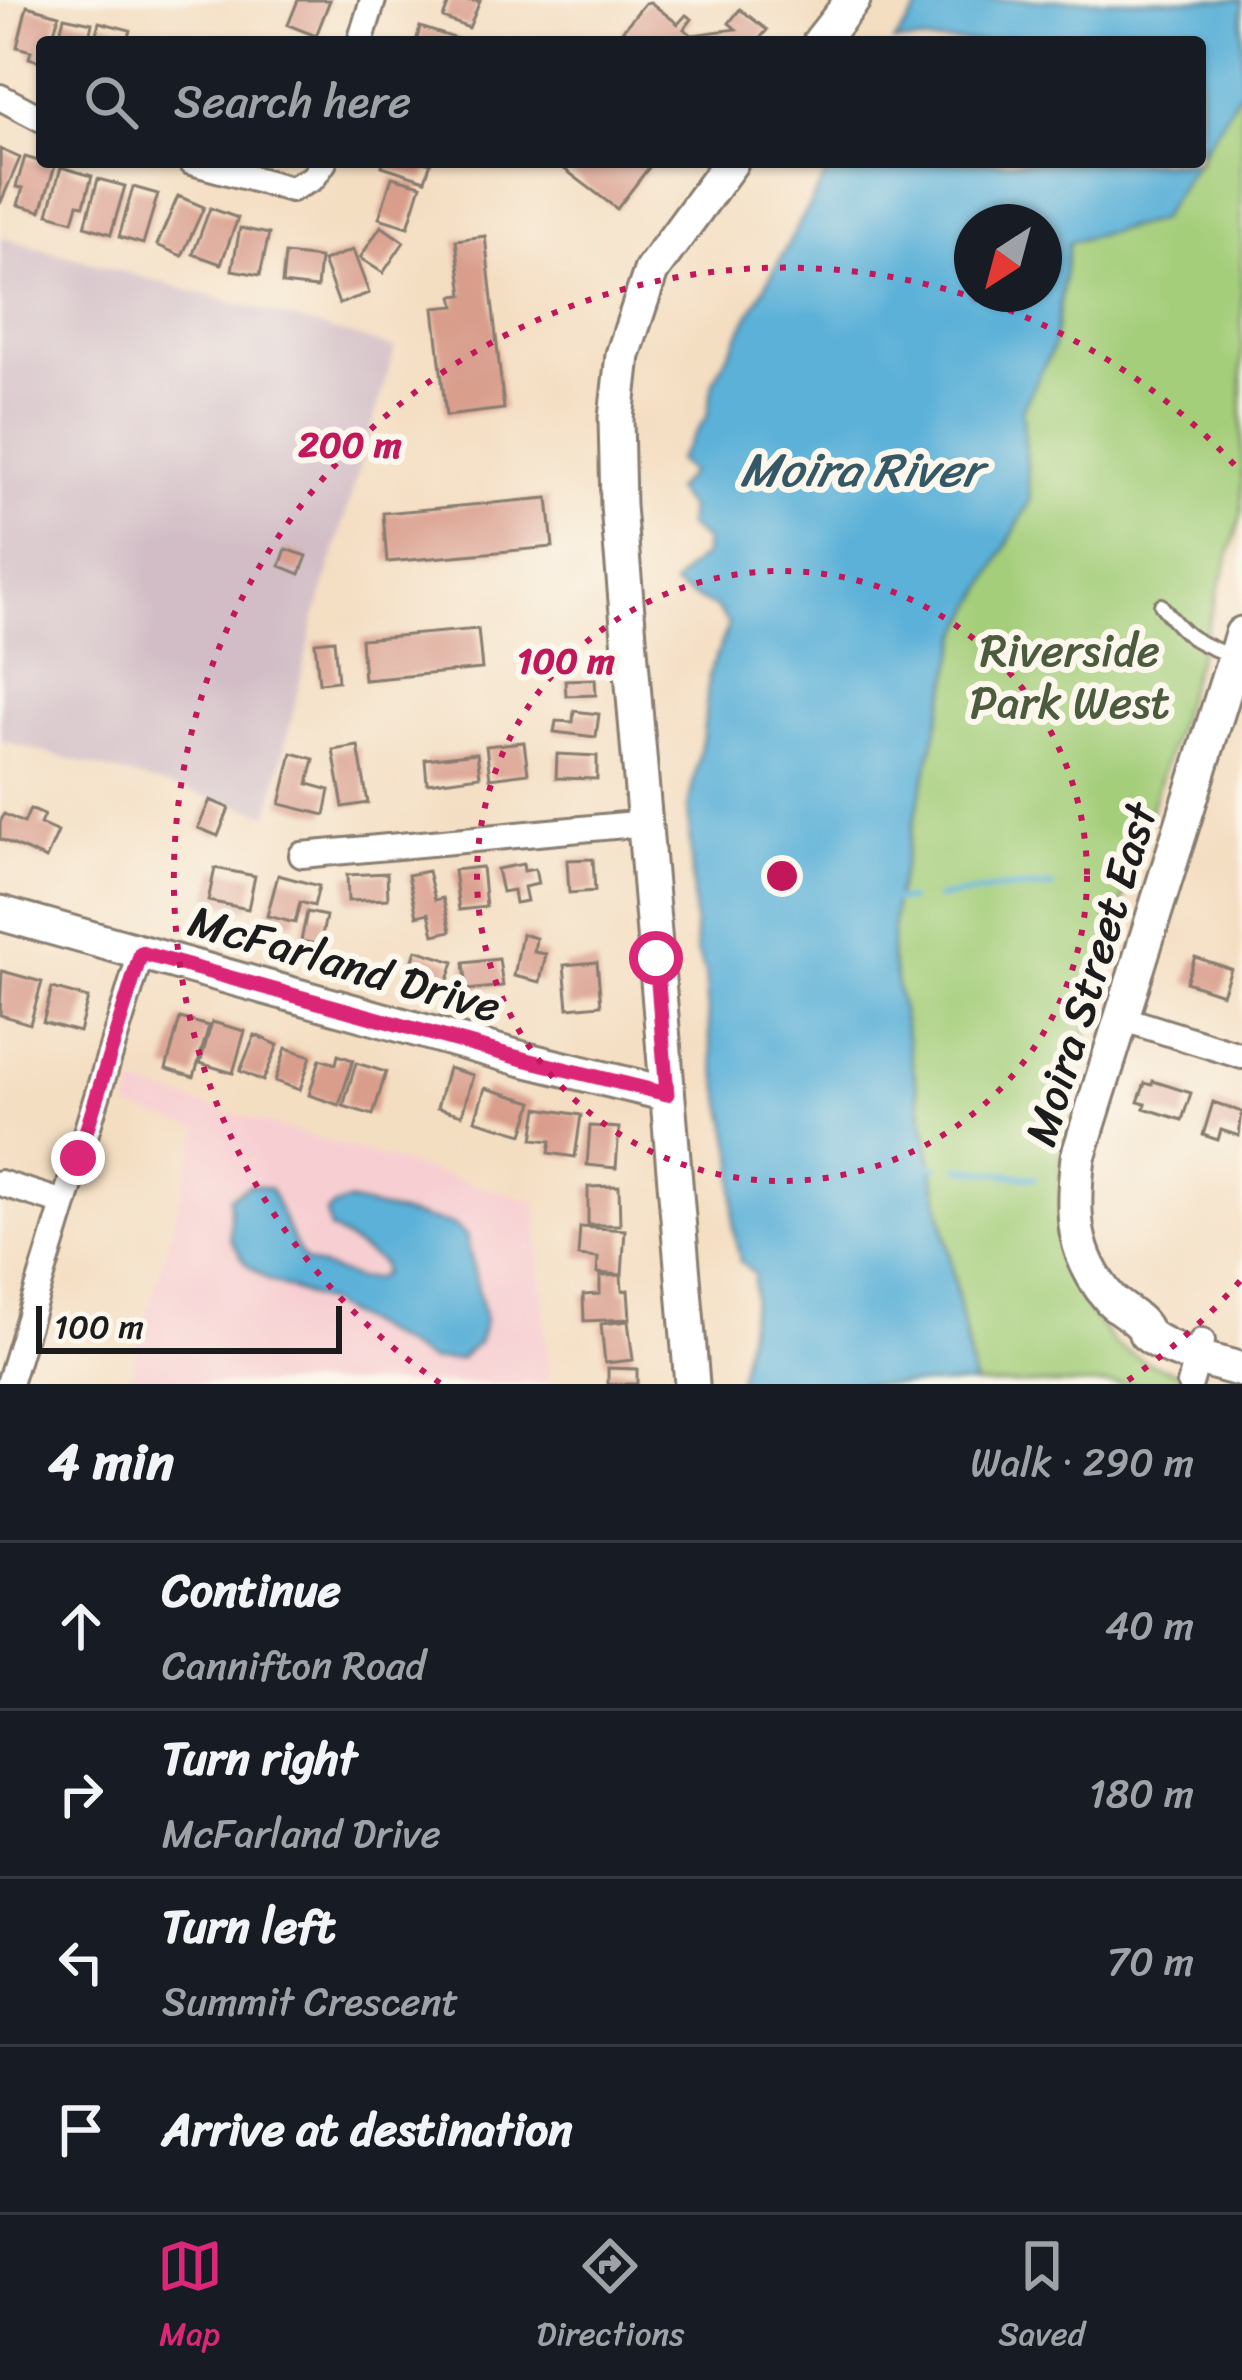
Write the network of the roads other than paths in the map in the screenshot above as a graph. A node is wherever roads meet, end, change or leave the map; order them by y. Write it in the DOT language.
graph roads {
  1 [pos="373,0"];
  2 [pos="853,0"];
  3 [pos="363,36"];
  4 [pos="825,36"];
  5 [pos="0,97"];
  6 [pos="36,116"];
  7 [pos="213,168"];
  8 [pos="321,168"];
  9 [pos="727,168"];
  10 [pos="1161,605"];
  11 [pos="1238,645"];
  12 [pos="646,823"];
  13 [pos="302,855"];
  14 [pos="0,914"];
  15 [pos="141,953"];
  16 [pos="1121,1018"];
  17 [pos="1242,1056"];
  18 [pos="667,1094"];
  19 [pos="0,1183"];
  20 [pos="64,1203"];
  21 [pos="1242,1354"];
  22 [pos="1197,1360"];
  23 [pos="1242,1370"];
  24 [pos="9,1384"];
  25 [pos="692,1384"];
  1 -- 3 [label="street"];
  2 -- 4 [label="street"];
  5 -- 6 [label="street"];
  7 -- 8 [label="street"];
  9 -- 12 [label="street"];
  10 -- 11 [label="lane"];
  11 -- 16 [label="street, Moira Street East"];
  12 -- 13 [label="street"];
  12 -- 18 [label="street"];
  14 -- 15 [label="street, McFarland Drive"];
  15 -- 18 [label="street, McFarland Drive"];
  15 -- 20 [label="street"];
  16 -- 17 [label="street"];
  16 -- 22 [label="street, Moira Street East"];
  18 -- 25 [label="street"];
  19 -- 20 [label="street"];
  20 -- 24 [label="street"];
  21 -- 22 [label="street"];
  22 -- 23 [label="street"];
}
